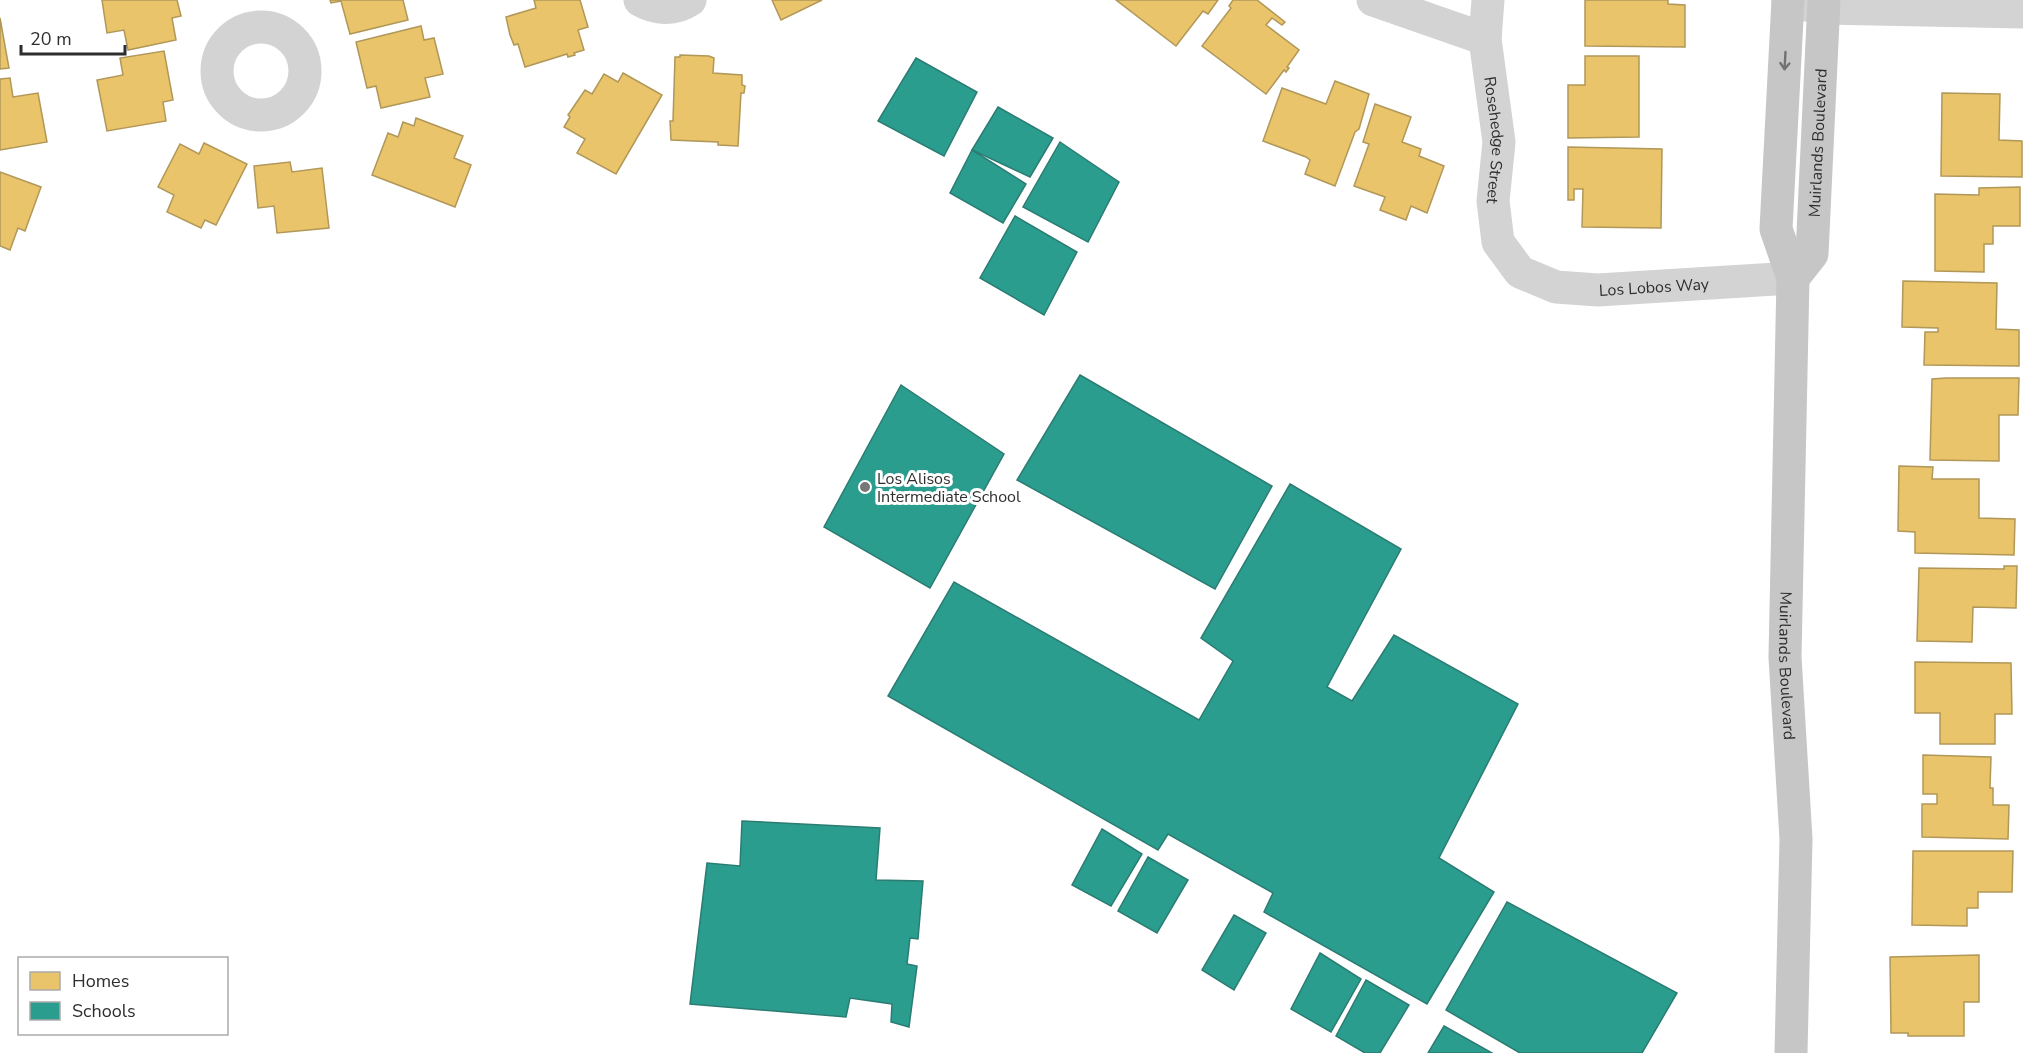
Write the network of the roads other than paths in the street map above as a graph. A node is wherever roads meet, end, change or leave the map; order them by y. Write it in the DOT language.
graph roads {
  1 [pos="640,0"];
  2 [pos="690,0"];
  3 [pos="1372,0"];
  4 [pos="1488,0"];
  5 [pos="1788,1"];
  6 [pos="1824,4"];
  7 [pos="2023,12"];
  8 [pos="1485,39"];
  9 [pos="1520,272"];
  10 [pos="1793,278"];
  11 [pos="1791,1053"];
  1 -- 2 [label="street"];
  3 -- 8 [label="street"];
  4 -- 8 [label="street, Rosehedge Street"];
  5 -- 6 [label="street"];
  5 -- 10 [label="main road, Muirlands Boulevard, one-way"];
  6 -- 7 [label="street"];
  6 -- 10 [label="main road, Muirlands Boulevard"];
  8 -- 9 [label="street, Rosehedge Street"];
  9 -- 10 [label="street, Los Lobos Way"];
  10 -- 11 [label="main road, Muirlands Boulevard"];
}
